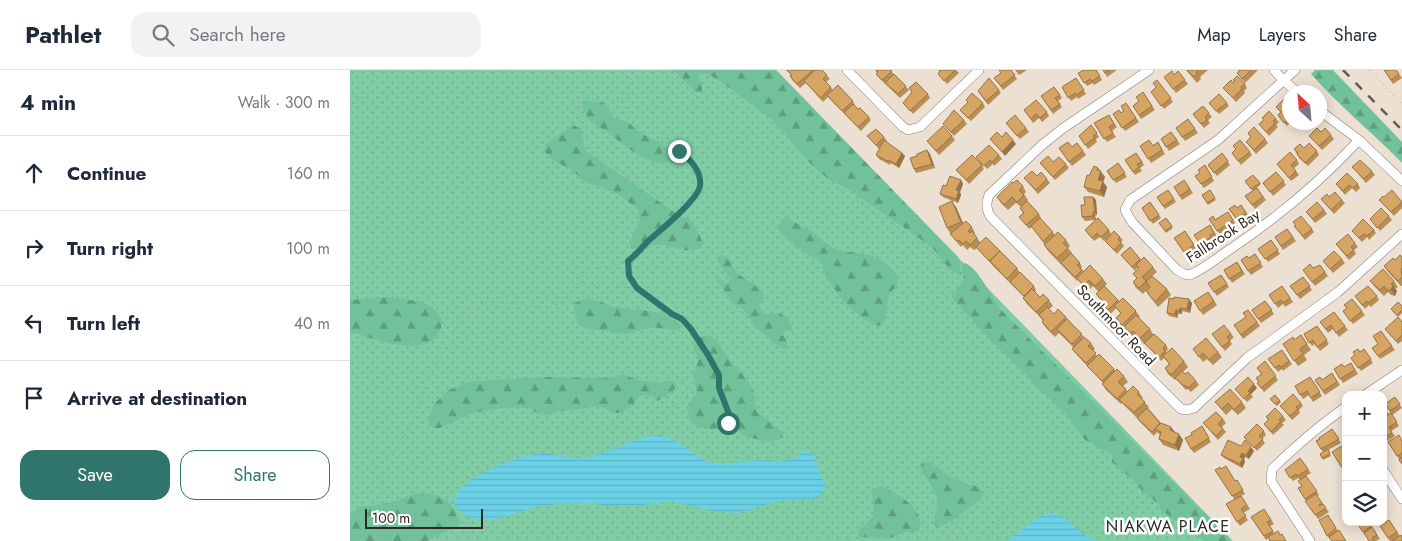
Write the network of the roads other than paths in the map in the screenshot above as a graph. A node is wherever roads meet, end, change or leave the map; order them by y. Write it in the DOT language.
graph roads {
  1 [pos="847,70"];
  2 [pos="979,70"];
  3 [pos="1149,70"];
  4 [pos="1274,70"];
  5 [pos="1295,70"];
  6 [pos="1282,80"];
  7 [pos="1288,85"];
  8 [pos="1327,115"];
  9 [pos="1359,140"];
  10 [pos="1402,182"];
  11 [pos="1402,234"];
  12 [pos="1402,370"];
  13 [pos="1371,391"];
  14 [pos="1342,412"];
  15 [pos="1387,476"];
  16 [pos="1402,499"];
  17 [pos="1310,541"];
  1 -- 2 [label="street"];
  3 -- 11 [label="street, Southmoor Road"];
  4 -- 6 [label="street"];
  5 -- 6 [label="street"];
  6 -- 7 [label="street"];
  6 -- 9 [label="street, Fallbrook Bay"];
  8 -- 9 [label="street"];
  9 -- 10 [label="street"];
  12 -- 13 [label="street"];
  14 -- 17 [label="street"];
  15 -- 16 [label="street"];
}
